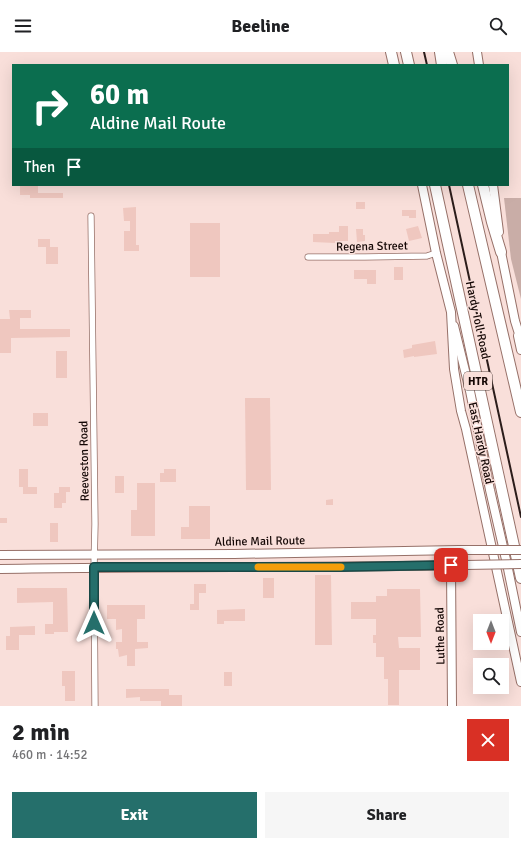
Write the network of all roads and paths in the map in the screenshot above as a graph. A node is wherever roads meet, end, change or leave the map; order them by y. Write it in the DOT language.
graph roads {
  1 [pos="391,52"];
  2 [pos="406,52"];
  3 [pos="440,52"];
  4 [pos="448,52"];
  5 [pos="477,52"];
  6 [pos="393,64"];
  7 [pos="408,64"];
  8 [pos="442,64"];
  9 [pos="452,64"];
  10 [pos="479,64"];
  11 [pos="422,186"];
  12 [pos="435,186"];
  13 [pos="468,186"];
  14 [pos="483,186"];
  15 [pos="493,186"];
  16 [pos="91,216"];
  17 [pos="501,252"];
  18 [pos="436,253"];
  19 [pos="308,257"];
  20 [pos="451,312"];
  21 [pos="515,321"];
  22 [pos="521,340"];
  23 [pos="521,350"];
  24 [pos="521,412"];
  25 [pos="504,550"];
  26 [pos="521,550"];
  27 [pos="341,551"];
  28 [pos="234,554"];
  29 [pos="0,555"];
  30 [pos="95,555"];
  31 [pos="507,564"];
  32 [pos="521,564"];
  33 [pos="451,565"];
  34 [pos="94,567"];
  35 [pos="234,567"];
  36 [pos="341,567"];
  37 [pos="0,569"];
  38 [pos="521,578"];
  39 [pos="521,632"];
  40 [pos="521,682"];
  41 [pos="94,706"];
  42 [pos="452,706"];
  1 -- 6 [label="highway"];
  2 -- 7 [label="highway"];
  3 -- 8 [label="highway"];
  4 -- 9 [label="highway"];
  5 -- 10 [label="main road"];
  11 -- 18 [label="main road, East Hardy Road"];
  12 -- 38 [label="highway, Hardy Toll Road / HTR"];
  13 -- 24 [label="highway, Hardy Toll Road"];
  14 -- 17 [label="highway"];
  15 -- 17 [label="main road"];
  16 -- 30 [label="street, Reeveston Road"];
  17 -- 21 [label="main road"];
  18 -- 19 [label="street, Regena Street"];
  18 -- 20 [label="main road, East Hardy Road"];
  20 -- 25 [label="main road"];
  20 -- 40 [label="main road, East Hardy Road"];
  21 -- 22 [label="main road"];
  21 -- 23 [label="main road"];
  25 -- 26 [label="main road, Aldine Mail Route, bridge"];
  25 -- 27 [label="main road, Aldine Mail Route, bridge"];
  25 -- 31 [label="main road"];
  27 -- 28 [label="main road, Aldine Mail Route"];
  27 -- 36 [label="main road"];
  28 -- 30 [label="main road, Aldine Mail Route"];
  28 -- 35 [label="main road"];
  29 -- 30 [label="main road, Aldine Mail Route"];
  30 -- 34 [label="street, Reeveston Road"];
  31 -- 32 [label="main road, bridge"];
  31 -- 33 [label="main road, bridge"];
  31 -- 39 [label="main road"];
  33 -- 36 [label="main road"];
  33 -- 42 [label="main road, Luthe Road"];
  34 -- 35 [label="main road"];
  34 -- 37 [label="main road"];
  34 -- 41 [label="street, Reeveston Road"];
  35 -- 36 [label="main road"];
}
